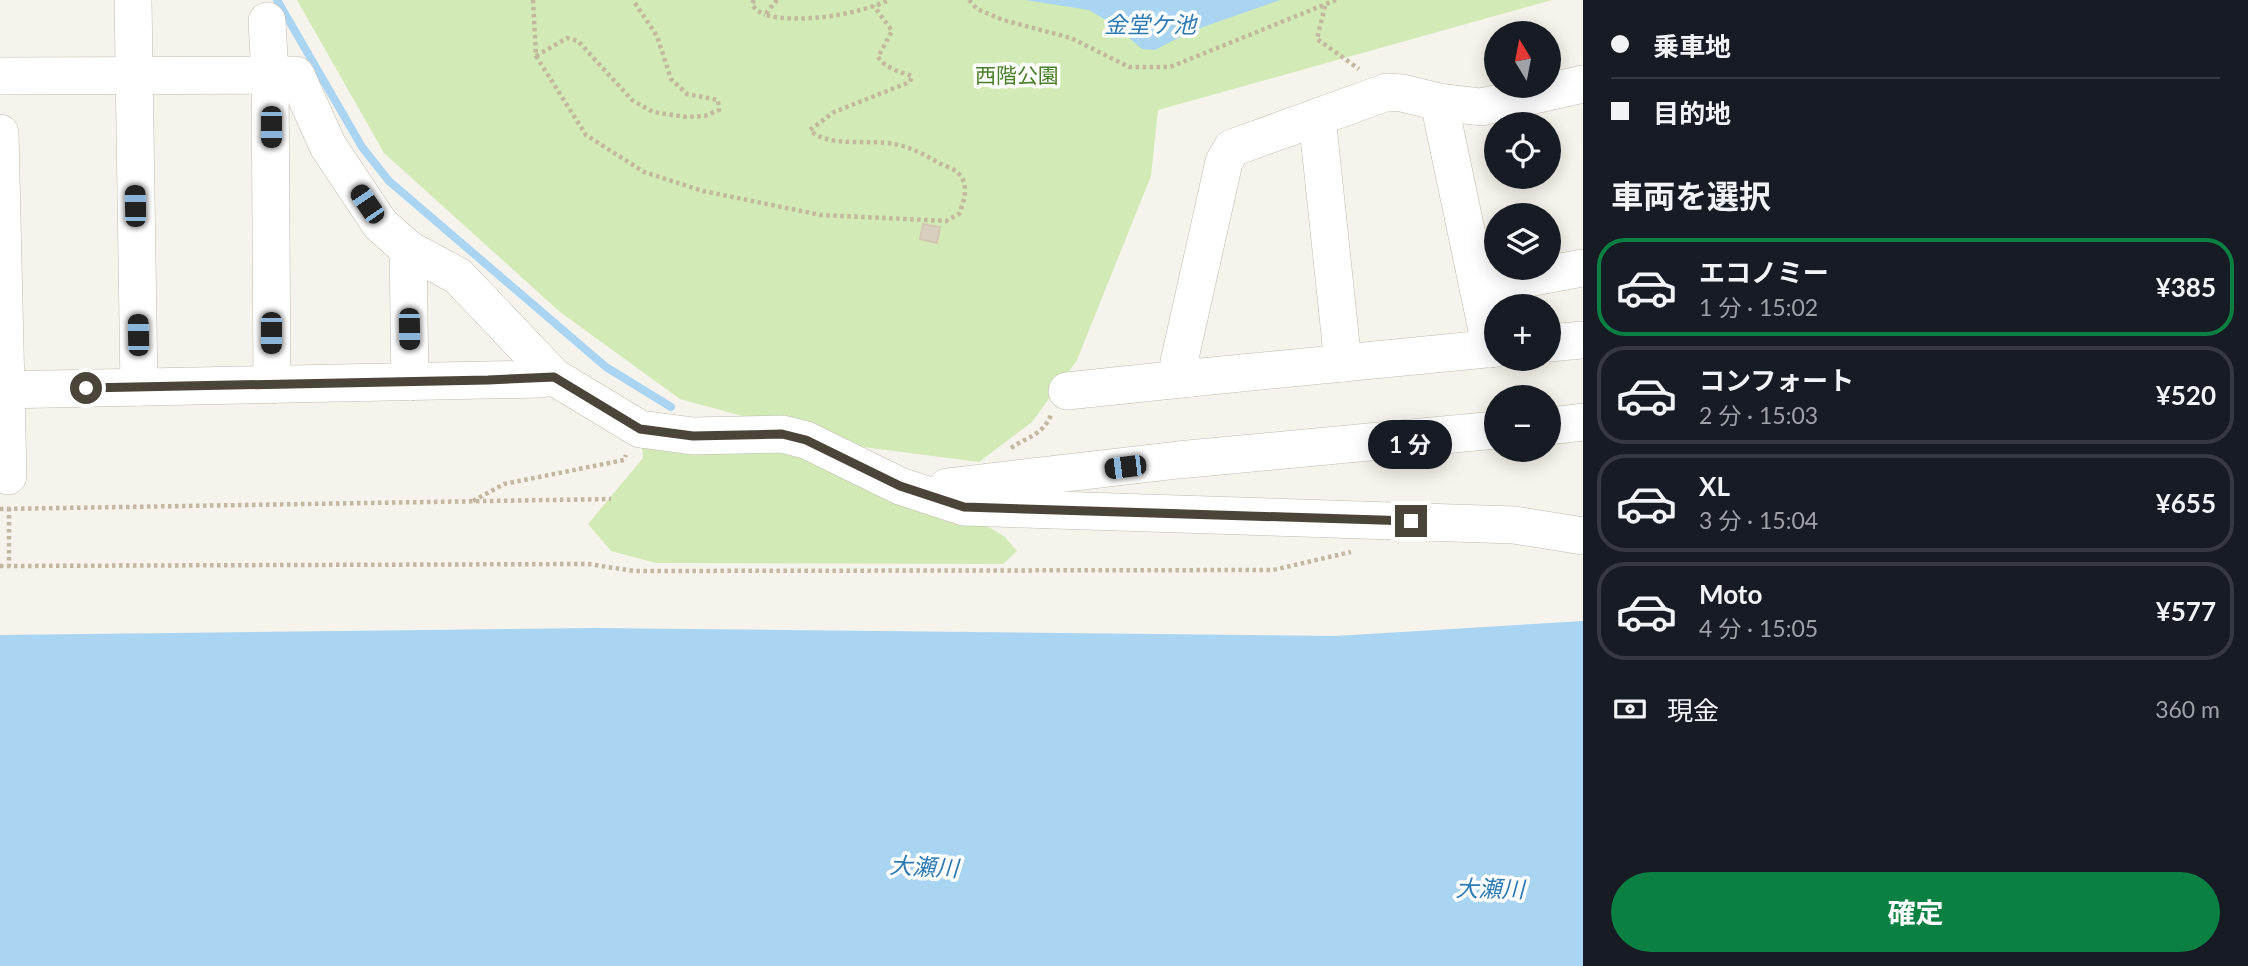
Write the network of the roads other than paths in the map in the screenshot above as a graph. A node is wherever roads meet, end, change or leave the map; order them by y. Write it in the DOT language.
graph roads {
  1 [pos="132,0"];
  2 [pos="267,21"];
  3 [pos="271,75"];
  4 [pos="0,76"];
  5 [pos="133,76"];
  6 [pos="1582,91"];
  7 [pos="1439,102"];
  8 [pos="1317,117"];
  9 [pos="0,133"];
  10 [pos="408,249"];
  11 [pos="1583,268"];
  12 [pos="1478,287"];
  13 [pos="1484,310"];
  14 [pos="1583,340"];
  15 [pos="1561,342"];
  16 [pos="1484,349"];
  17 [pos="1343,363"];
  18 [pos="554,377"];
  19 [pos="1191,378"];
  20 [pos="410,382"];
  21 [pos="272,384"];
  22 [pos="139,387"];
  23 [pos="3,390"];
  24 [pos="1067,391"];
  25 [pos="1583,422"];
  26 [pos="1561,425"];
  27 [pos="1484,431"];
  28 [pos="900,486"];
  29 [pos="6,498"];
  30 [pos="1583,536"];
  1 -- 5 [label="street"];
  2 -- 3 [label="street"];
  3 -- 5 [label="street"];
  3 -- 10 [label="street"];
  3 -- 21 [label="street"];
  4 -- 5 [label="street"];
  5 -- 22 [label="street"];
  6 -- 7 [label="street"];
  7 -- 8 [label="street"];
  7 -- 12 [label="street"];
  8 -- 17 [label="street"];
  8 -- 19 [label="street"];
  9 -- 23 [label="street"];
  10 -- 18 [label="street"];
  10 -- 20 [label="street"];
  11 -- 12 [label="street"];
  12 -- 13 [label="street"];
  14 -- 15 [label="street"];
  16 -- 17 [label="street"];
  17 -- 19 [label="street"];
  18 -- 20 [label="street"];
  18 -- 28 [label="street"];
  19 -- 24 [label="street"];
  20 -- 21 [label="street"];
  21 -- 22 [label="street"];
  22 -- 23 [label="street"];
  23 -- 29 [label="street"];
  25 -- 26 [label="street"];
  27 -- 28 [label="street"];
  28 -- 30 [label="street"];
}
